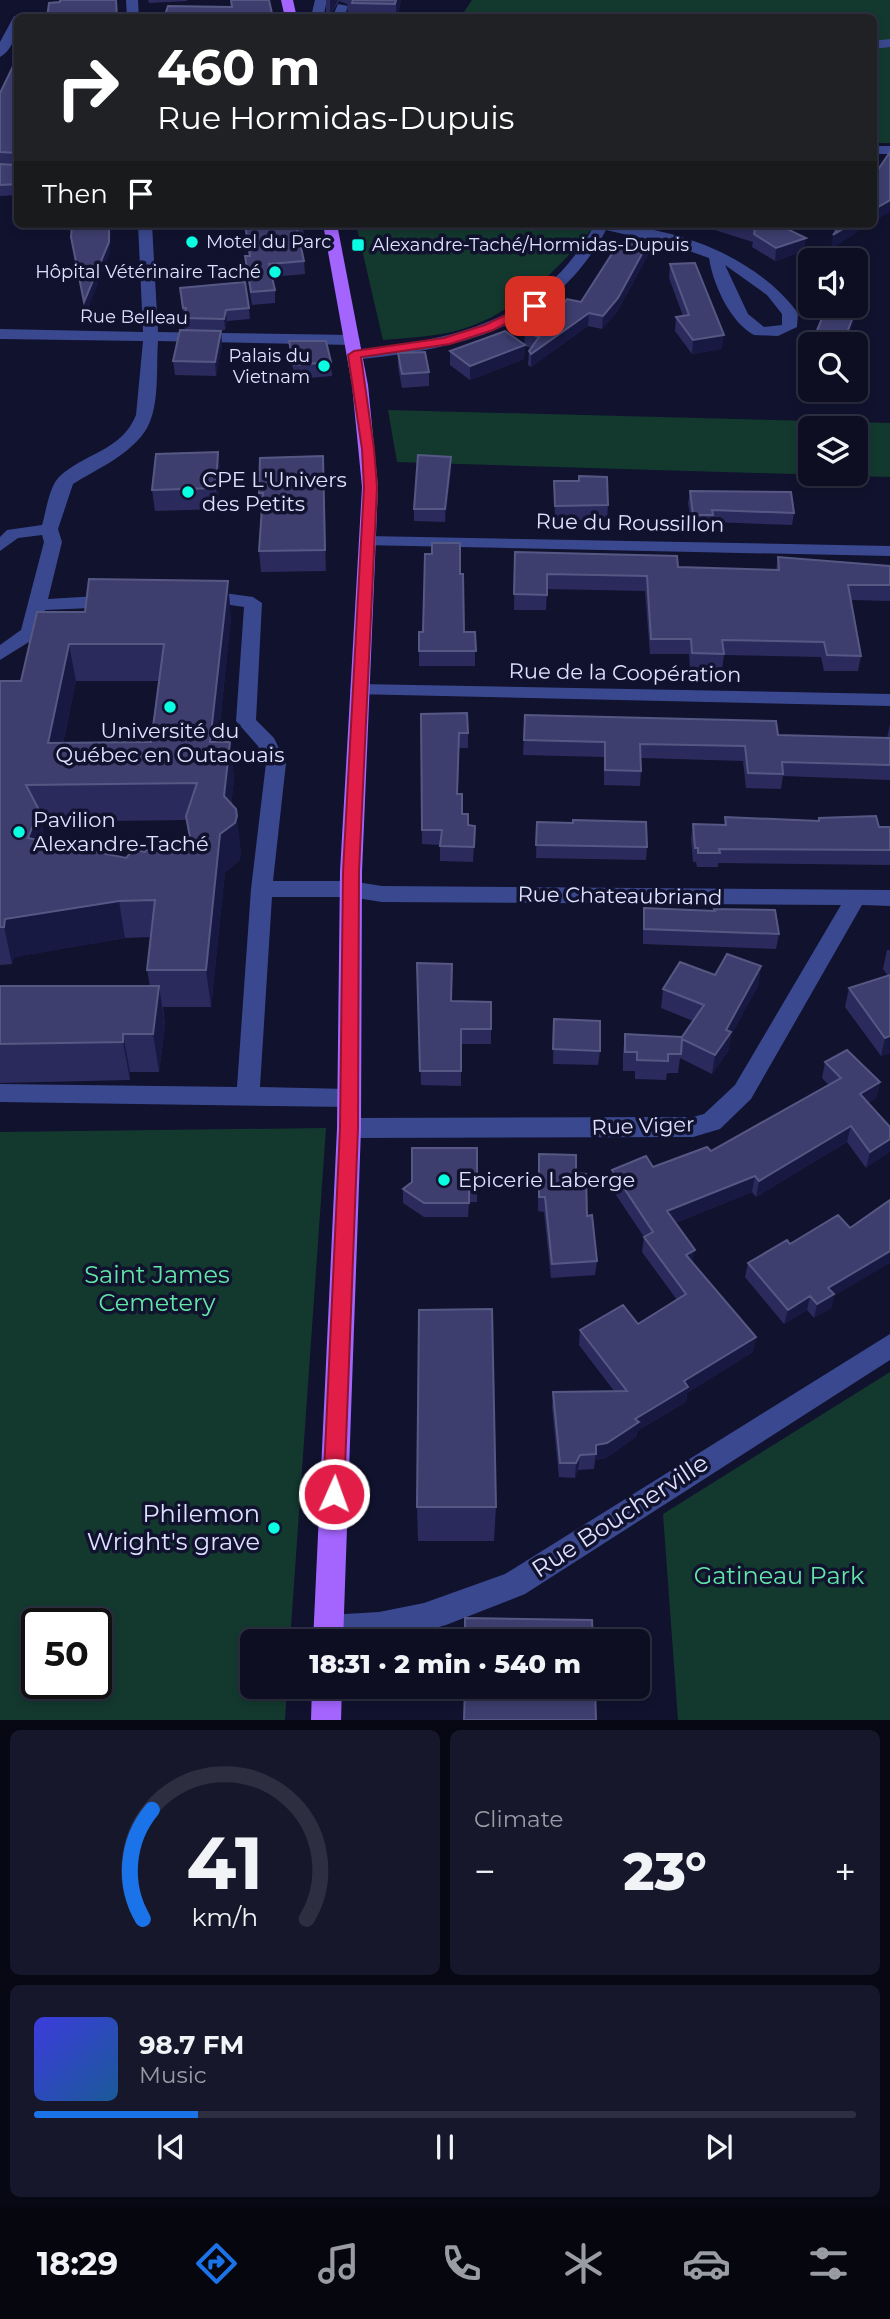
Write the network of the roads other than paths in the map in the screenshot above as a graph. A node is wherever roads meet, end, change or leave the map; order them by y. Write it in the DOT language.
graph roads {
  1 [pos="9,35"];
  2 [pos="0,53"];
  3 [pos="145,228"];
  4 [pos="335,228"];
  5 [pos="600,228"];
  6 [pos="622,228"];
  7 [pos="716,256"];
  8 [pos="0,334"];
  9 [pos="151,337"];
  10 [pos="353,347"];
  11 [pos="50,529"];
  12 [pos="368,541"];
  13 [pos="0,546"];
  14 [pos="882,551"];
  15 [pos="186,595"];
  16 [pos="133,600"];
  17 [pos="37,606"];
  18 [pos="0,654"];
  19 [pos="360,690"];
  20 [pos="890,700"];
  21 [pos="262,889"];
  22 [pos="350,889"];
  23 [pos="890,898"];
  24 [pos="855,899"];
  25 [pos="0,1093"];
  26 [pos="248,1097"];
  27 [pos="349,1098"];
  28 [pos="349,1128"];
  29 [pos="890,1346"];
  30 [pos="328,1629"];
  31 [pos="380,1629"];
  32 [pos="327,1699"];
  33 [pos="326,1720"];
  1 -- 2 [label="street"];
  3 -- 9 [label="street"];
  4 -- 10 [label="main road"];
  5 -- 10 [label="street, Rue Belleau"];
  6 -- 7 [label="street"];
  7 -- 7 [label="street"];
  8 -- 9 [label="street, Rue Belleau"];
  9 -- 10 [label="street, Rue Belleau"];
  9 -- 11 [label="street"];
  10 -- 12 [label="main road"];
  11 -- 13 [label="street"];
  11 -- 17 [label="street"];
  12 -- 14 [label="street, Rue du Roussillon"];
  12 -- 19 [label="main road"];
  15 -- 21 [label="street"];
  16 -- 17 [label="street"];
  17 -- 18 [label="street"];
  19 -- 20 [label="street, Rue de la Coopération"];
  19 -- 22 [label="main road"];
  21 -- 22 [label="street, Rue Chateaubriand"];
  21 -- 26 [label="street"];
  22 -- 24 [label="street, Rue Chateaubriand"];
  22 -- 27 [label="main road"];
  23 -- 24 [label="street, Rue Chateaubriand"];
  24 -- 28 [label="street, Rue Viger"];
  25 -- 26 [label="street"];
  26 -- 27 [label="street"];
  27 -- 28 [label="main road"];
  28 -- 30 [label="main road"];
  29 -- 31 [label="street, Rue Boucherville"];
  32 -- 33 [label="main road"];
}
